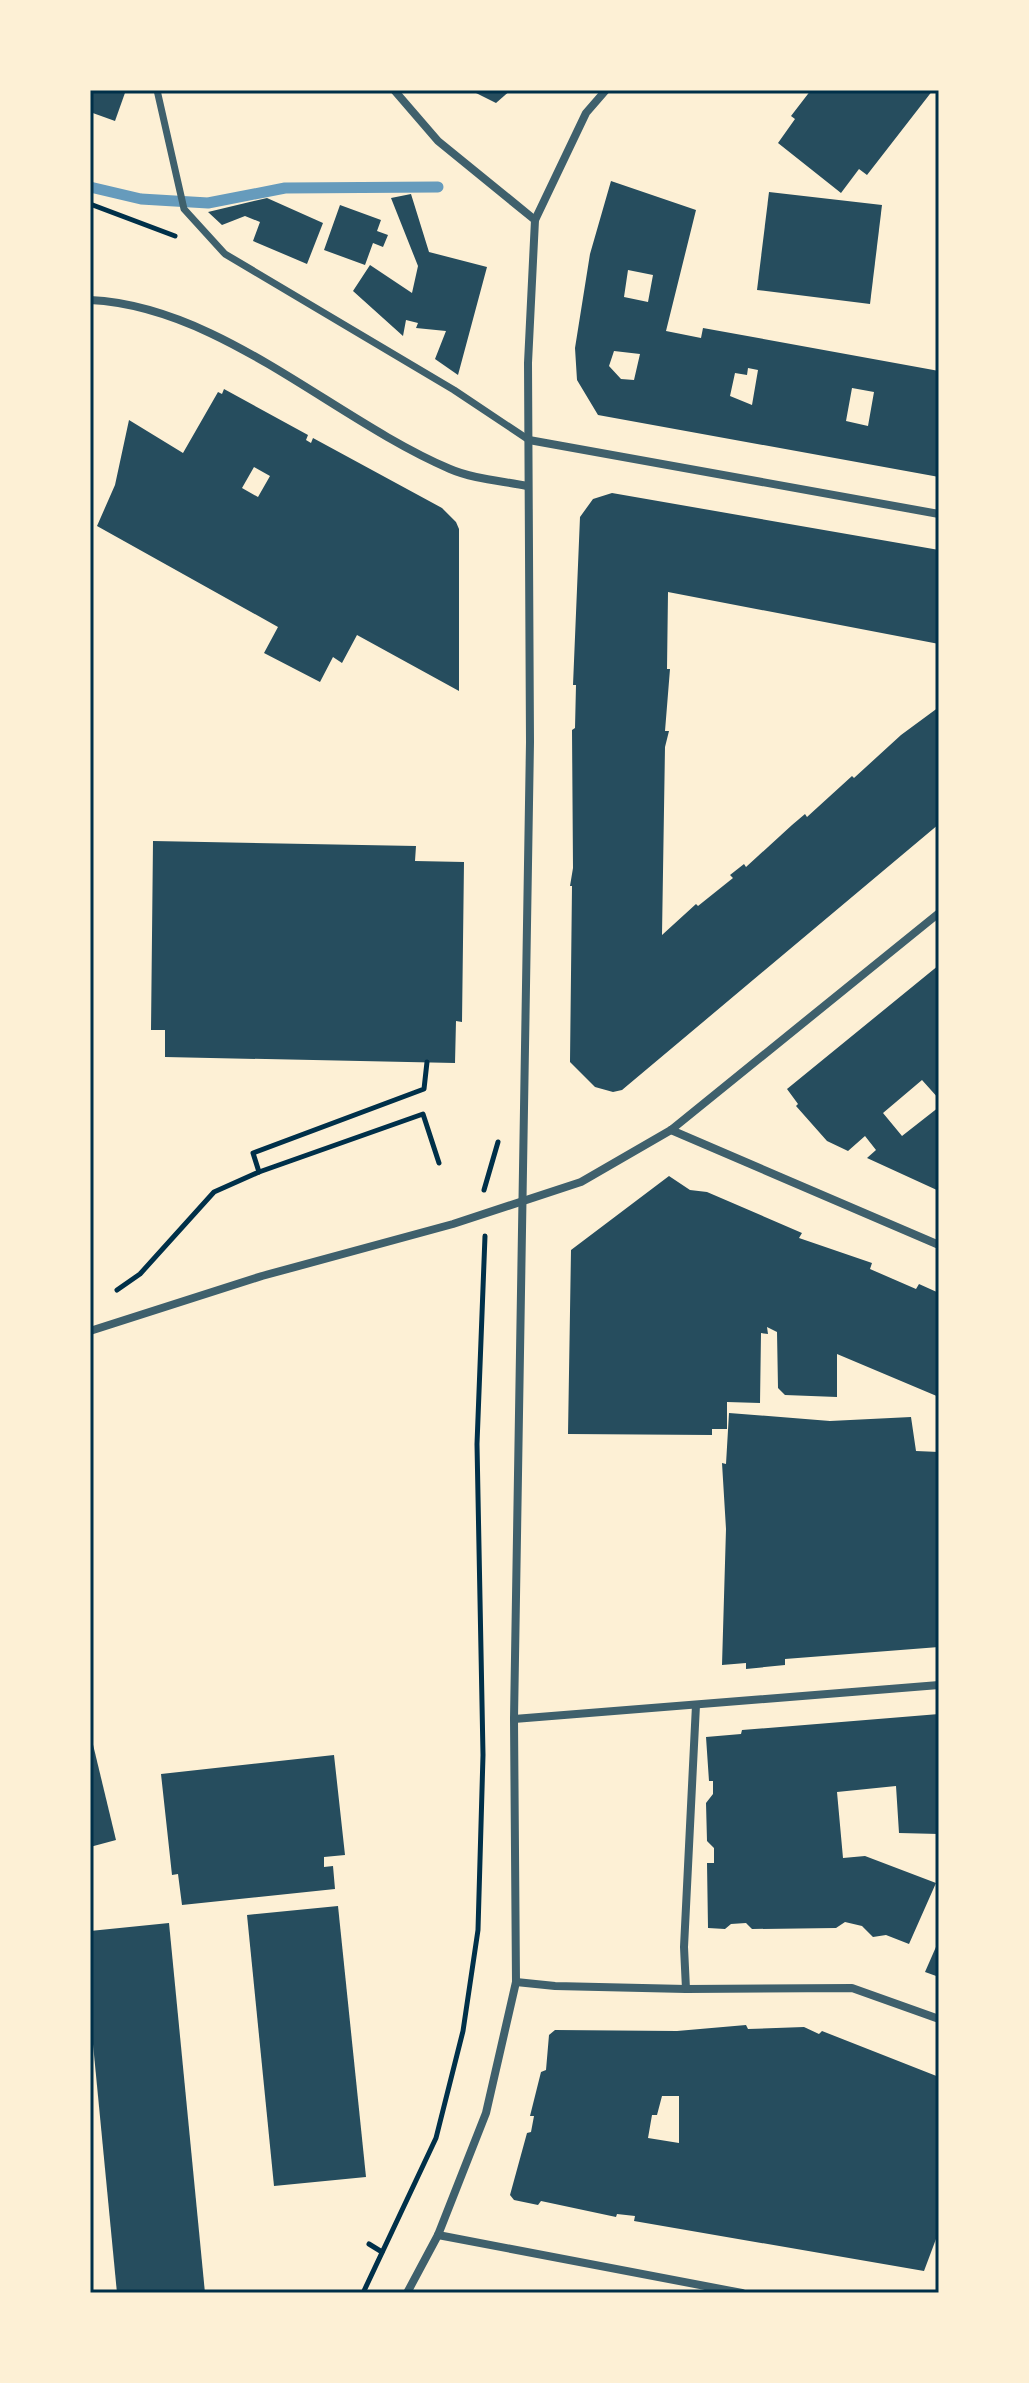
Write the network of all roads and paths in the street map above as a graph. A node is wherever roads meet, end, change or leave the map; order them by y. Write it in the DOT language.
graph roads {
  1 [pos="157,90"];
  2 [pos="394,90"];
  3 [pos="606,90"];
  4 [pos="90,204"];
  5 [pos="535,220"];
  6 [pos="185,239"];
  7 [pos="90,300"];
  8 [pos="529,440"];
  9 [pos="527,486"];
  10 [pos="939,514"];
  11 [pos="939,913"];
  12 [pos="427,1062"];
  13 [pos="498,1129"];
  14 [pos="671,1130"];
  15 [pos="439,1163"];
  16 [pos="259,1172"];
  17 [pos="521,1201"];
  18 [pos="485,1214"];
  19 [pos="939,1245"];
  20 [pos="117,1290"];
  21 [pos="90,1331"];
  22 [pos="939,1685"];
  23 [pos="696,1705"];
  24 [pos="514,1719"];
  25 [pos="516,1982"];
  26 [pos="686,1989"];
  27 [pos="939,2019"];
  28 [pos="438,2235"];
  29 [pos="369,2244"];
  30 [pos="382,2252"];
  31 [pos="363,2293"];
  32 [pos="407,2293"];
  33 [pos="742,2293"];
  1 -- 8 [label="street"];
  2 -- 5 [label="street"];
  3 -- 5 [label="street"];
  4 -- 6 [label="path"];
  5 -- 8 [label="street"];
  7 -- 9 [label="street"];
  8 -- 9 [label="street"];
  8 -- 10 [label="street"];
  9 -- 17 [label="street"];
  11 -- 14 [label="street"];
  12 -- 16 [label="path"];
  13 -- 18 [label="path"];
  14 -- 17 [label="street"];
  14 -- 19 [label="street"];
  15 -- 16 [label="path"];
  16 -- 20 [label="path"];
  17 -- 18 [label="street"];
  17 -- 24 [label="street"];
  18 -- 21 [label="street"];
  18 -- 30 [label="path"];
  22 -- 23 [label="street"];
  23 -- 24 [label="street"];
  23 -- 26 [label="street"];
  24 -- 25 [label="street"];
  25 -- 26 [label="street"];
  25 -- 28 [label="street"];
  26 -- 27 [label="street"];
  28 -- 32 [label="street"];
  28 -- 33 [label="street"];
  29 -- 30 [label="path"];
  30 -- 31 [label="path"];
}
